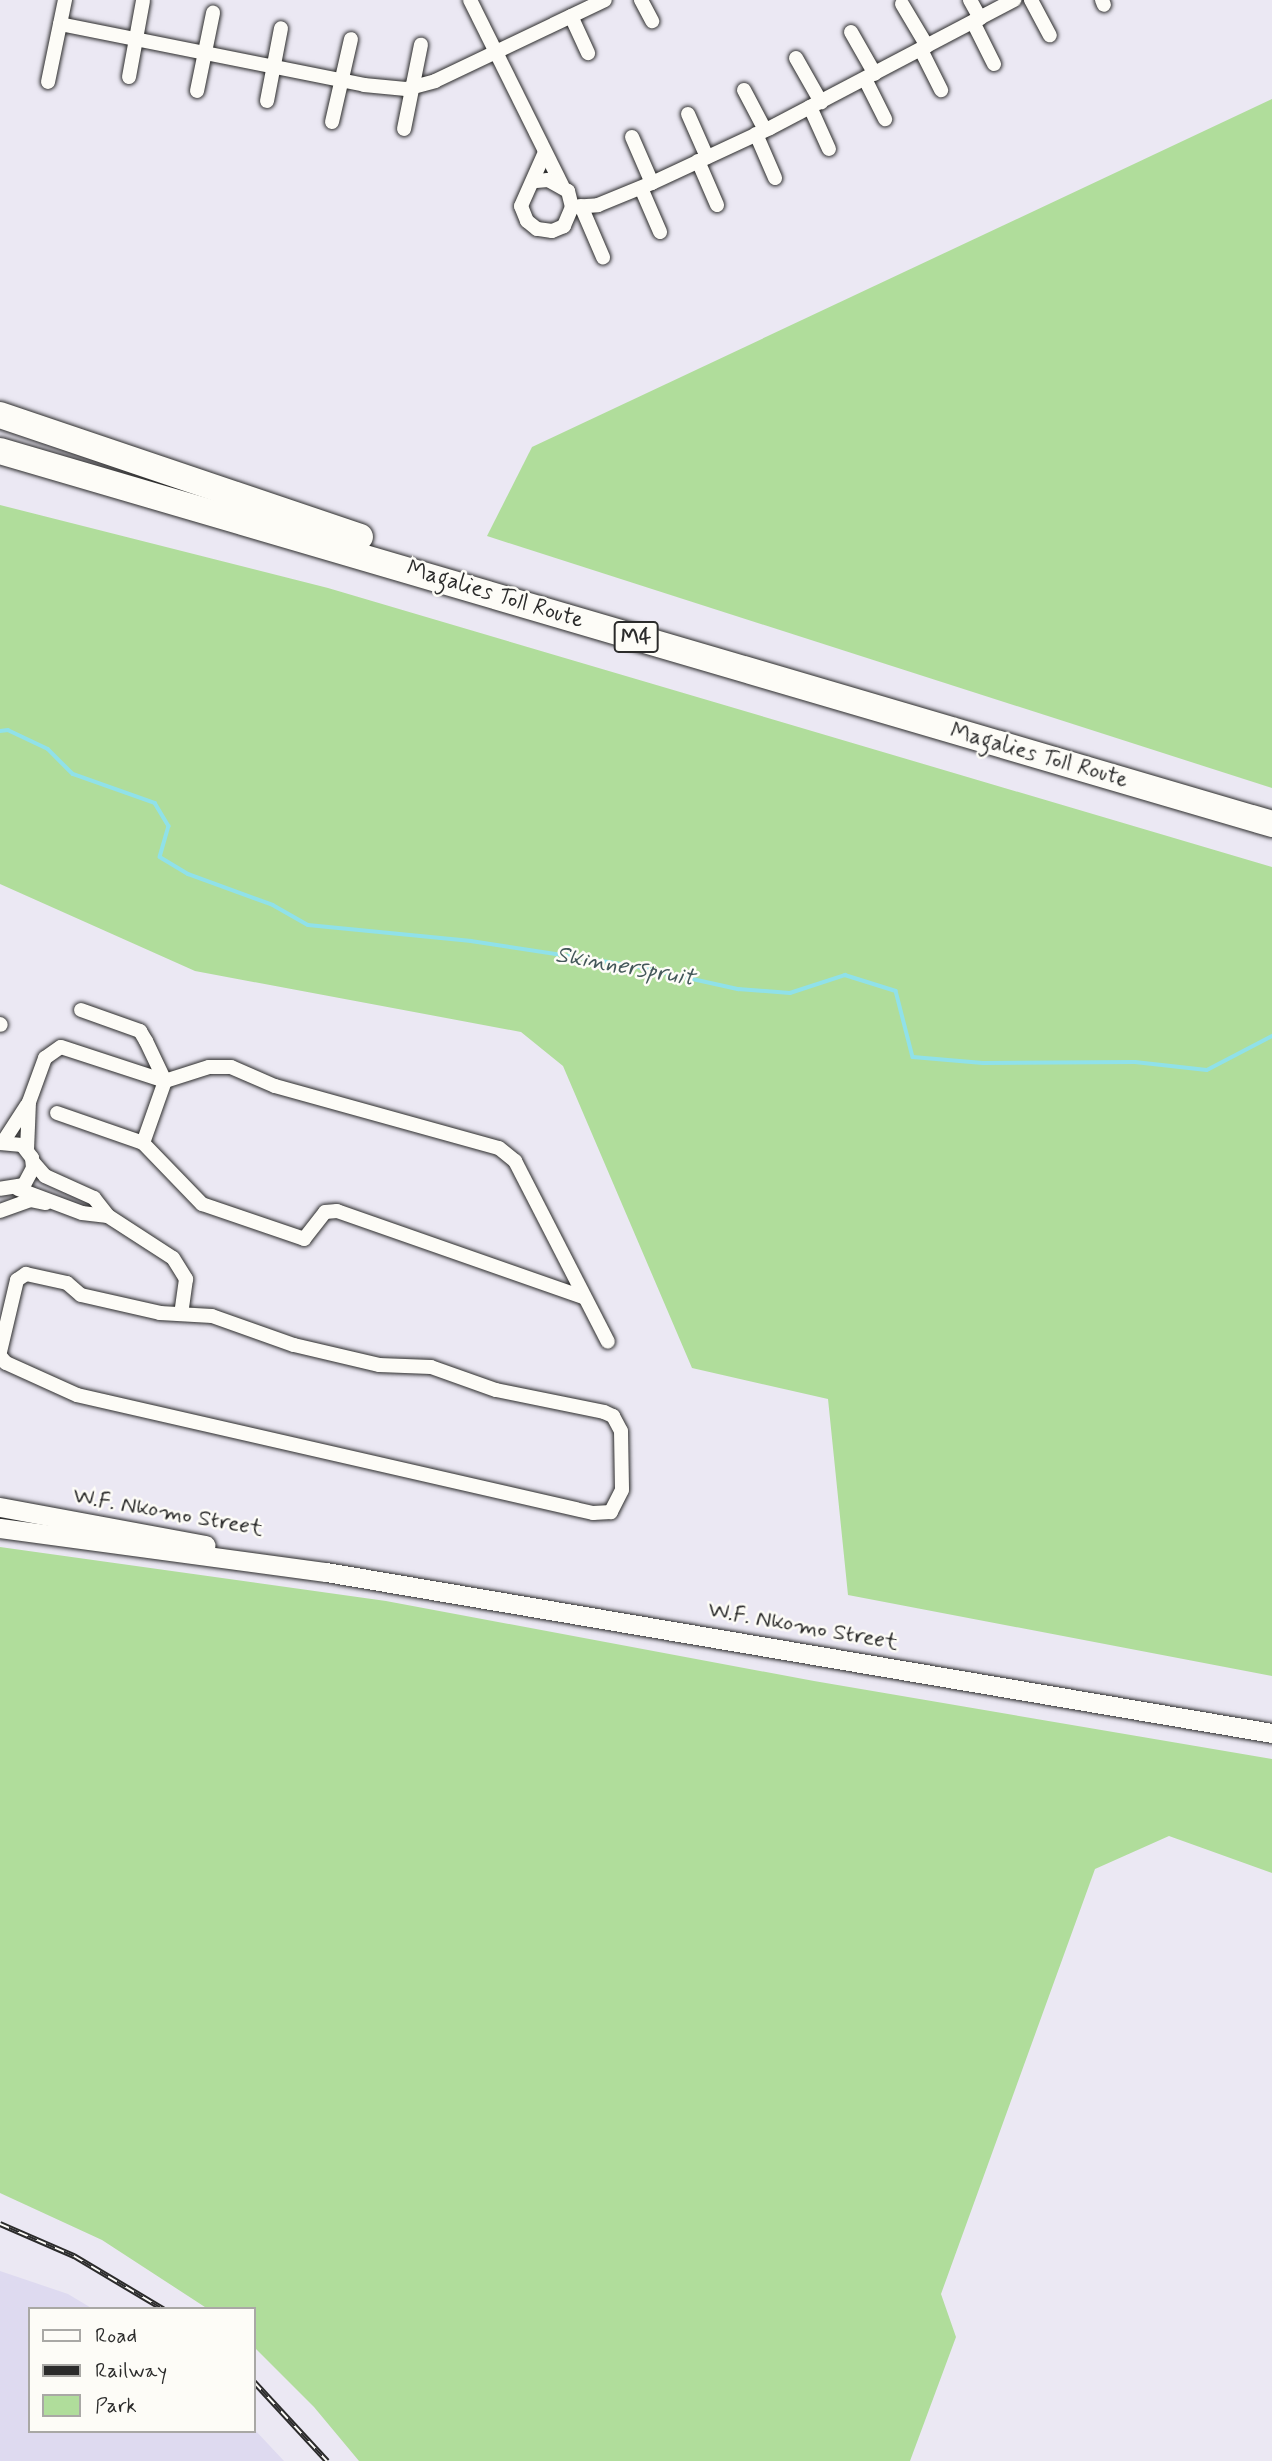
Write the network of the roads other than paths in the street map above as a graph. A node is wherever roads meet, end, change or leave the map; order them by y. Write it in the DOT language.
graph roads {
  1 [pos="65,0"];
  2 [pos="470,0"];
  3 [pos="605,0"];
  4 [pos="641,0"];
  5 [pos="970,0"];
  6 [pos="1014,0"];
  7 [pos="1031,0"];
  8 [pos="143,1"];
  9 [pos="902,4"];
  10 [pos="213,13"];
  11 [pos="571,16"];
  12 [pos="976,20"];
  13 [pos="652,21"];
  14 [pos="60,24"];
  15 [pos="281,28"];
  16 [pos="851,32"];
  17 [pos="1050,35"];
  18 [pos="137,38"];
  19 [pos="351,39"];
  20 [pos="421,45"];
  21 [pos="924,48"];
  22 [pos="205,52"];
  23 [pos="494,52"];
  24 [pos="588,52"];
  25 [pos="796,58"];
  26 [pos="994,64"];
  27 [pos="275,66"];
  28 [pos="870,76"];
  29 [pos="129,77"];
  30 [pos="342,80"];
  31 [pos="48,82"];
  32 [pos="411,89"];
  33 [pos="744,90"];
  34 [pos="941,90"];
  35 [pos="197,91"];
  36 [pos="267,101"];
  37 [pos="815,104"];
  38 [pos="688,114"];
  39 [pos="885,119"];
  40 [pos="332,122"];
  41 [pos="404,129"];
  42 [pos="761,132"];
  43 [pos="632,137"];
  44 [pos="830,149"];
  45 [pos="545,152"];
  46 [pos="703,159"];
  47 [pos="775,178"];
  48 [pos="536,181"];
  49 [pos="562,185"];
  50 [pos="646,185"];
  51 [pos="717,205"];
  52 [pos="577,206"];
  53 [pos="660,232"];
  54 [pos="603,257"];
  55 [pos="0,415"];
  56 [pos="0,438"];
  57 [pos="0,451"];
  58 [pos="0,464"];
  59 [pos="456,576"];
  60 [pos="1272,809"];
  61 [pos="1272,824"];
  62 [pos="81,1010"];
  63 [pos="165,1080"];
  64 [pos="29,1102"];
  65 [pos="57,1113"];
  66 [pos="1,1142"];
  67 [pos="143,1143"];
  68 [pos="30,1156"];
  69 [pos="11,1189"];
  70 [pos="0,1205"];
  71 [pos="61,1205"];
  72 [pos="0,1211"];
  73 [pos="108,1216"];
  74 [pos="583,1297"];
  75 [pos="181,1313"];
  76 [pos="608,1342"];
  77 [pos="0,1354"];
  78 [pos="0,1507"];
  79 [pos="0,1528"];
  80 [pos="326,1572"];
  81 [pos="1272,1733"];
  1 -- 14 [label="street"];
  2 -- 23 [label="street"];
  3 -- 11 [label="street"];
  4 -- 13 [label="street"];
  5 -- 12 [label="street"];
  6 -- 12 [label="street"];
  7 -- 17 [label="street"];
  8 -- 18 [label="street"];
  9 -- 21 [label="street"];
  10 -- 22 [label="street"];
  11 -- 23 [label="street"];
  11 -- 24 [label="street"];
  12 -- 21 [label="street"];
  12 -- 26 [label="street"];
  14 -- 18 [label="street"];
  14 -- 31 [label="street"];
  15 -- 27 [label="street"];
  16 -- 28 [label="street"];
  18 -- 22 [label="street"];
  18 -- 29 [label="street"];
  19 -- 30 [label="street"];
  20 -- 32 [label="street"];
  21 -- 28 [label="street"];
  21 -- 34 [label="street"];
  22 -- 27 [label="street"];
  22 -- 35 [label="street"];
  23 -- 32 [label="street"];
  23 -- 45 [label="street"];
  25 -- 37 [label="street"];
  27 -- 30 [label="street"];
  27 -- 36 [label="street"];
  28 -- 37 [label="street"];
  28 -- 39 [label="street"];
  30 -- 32 [label="street"];
  30 -- 40 [label="street"];
  32 -- 41 [label="street"];
  33 -- 42 [label="street"];
  37 -- 42 [label="street"];
  37 -- 44 [label="street"];
  38 -- 46 [label="street"];
  42 -- 46 [label="street"];
  42 -- 47 [label="street"];
  43 -- 50 [label="street"];
  45 -- 48 [label="street"];
  45 -- 49 [label="street"];
  46 -- 50 [label="street"];
  46 -- 51 [label="street"];
  48 -- 49 [label="street"];
  48 -- 52 [label="street"];
  49 -- 52 [label="street"];
  50 -- 52 [label="street"];
  50 -- 53 [label="street"];
  52 -- 54 [label="street"];
  55 -- 59 [label="highway"];
  56 -- 59 [label="highway, Magalies Toll Route / M4"];
  57 -- 59 [label="highway, Magalies Toll Route / M4"];
  58 -- 59 [label="highway"];
  59 -- 60 [label="highway, Magalies Toll Route / M4"];
  59 -- 61 [label="highway, Magalies Toll Route / M4"];
  62 -- 63 [label="street"];
  63 -- 64 [label="street"];
  63 -- 67 [label="street"];
  63 -- 74 [label="street"];
  64 -- 66 [label="street"];
  64 -- 68 [label="street"];
  65 -- 67 [label="street"];
  66 -- 68 [label="street"];
  67 -- 74 [label="street"];
  68 -- 69 [label="street"];
  68 -- 73 [label="street"];
  69 -- 70 [label="street"];
  69 -- 71 [label="street"];
  71 -- 72 [label="street"];
  71 -- 73 [label="street"];
  73 -- 75 [label="street"];
  74 -- 76 [label="street"];
  75 -- 77 [label="street"];
  75 -- 77 [label="street"];
  78 -- 80 [label="main road, W.F. Nkomo Street"];
  79 -- 80 [label="main road, W.F. Nkomo Street"];
  80 -- 81 [label="main road, W.F. Nkomo Street"];
}
